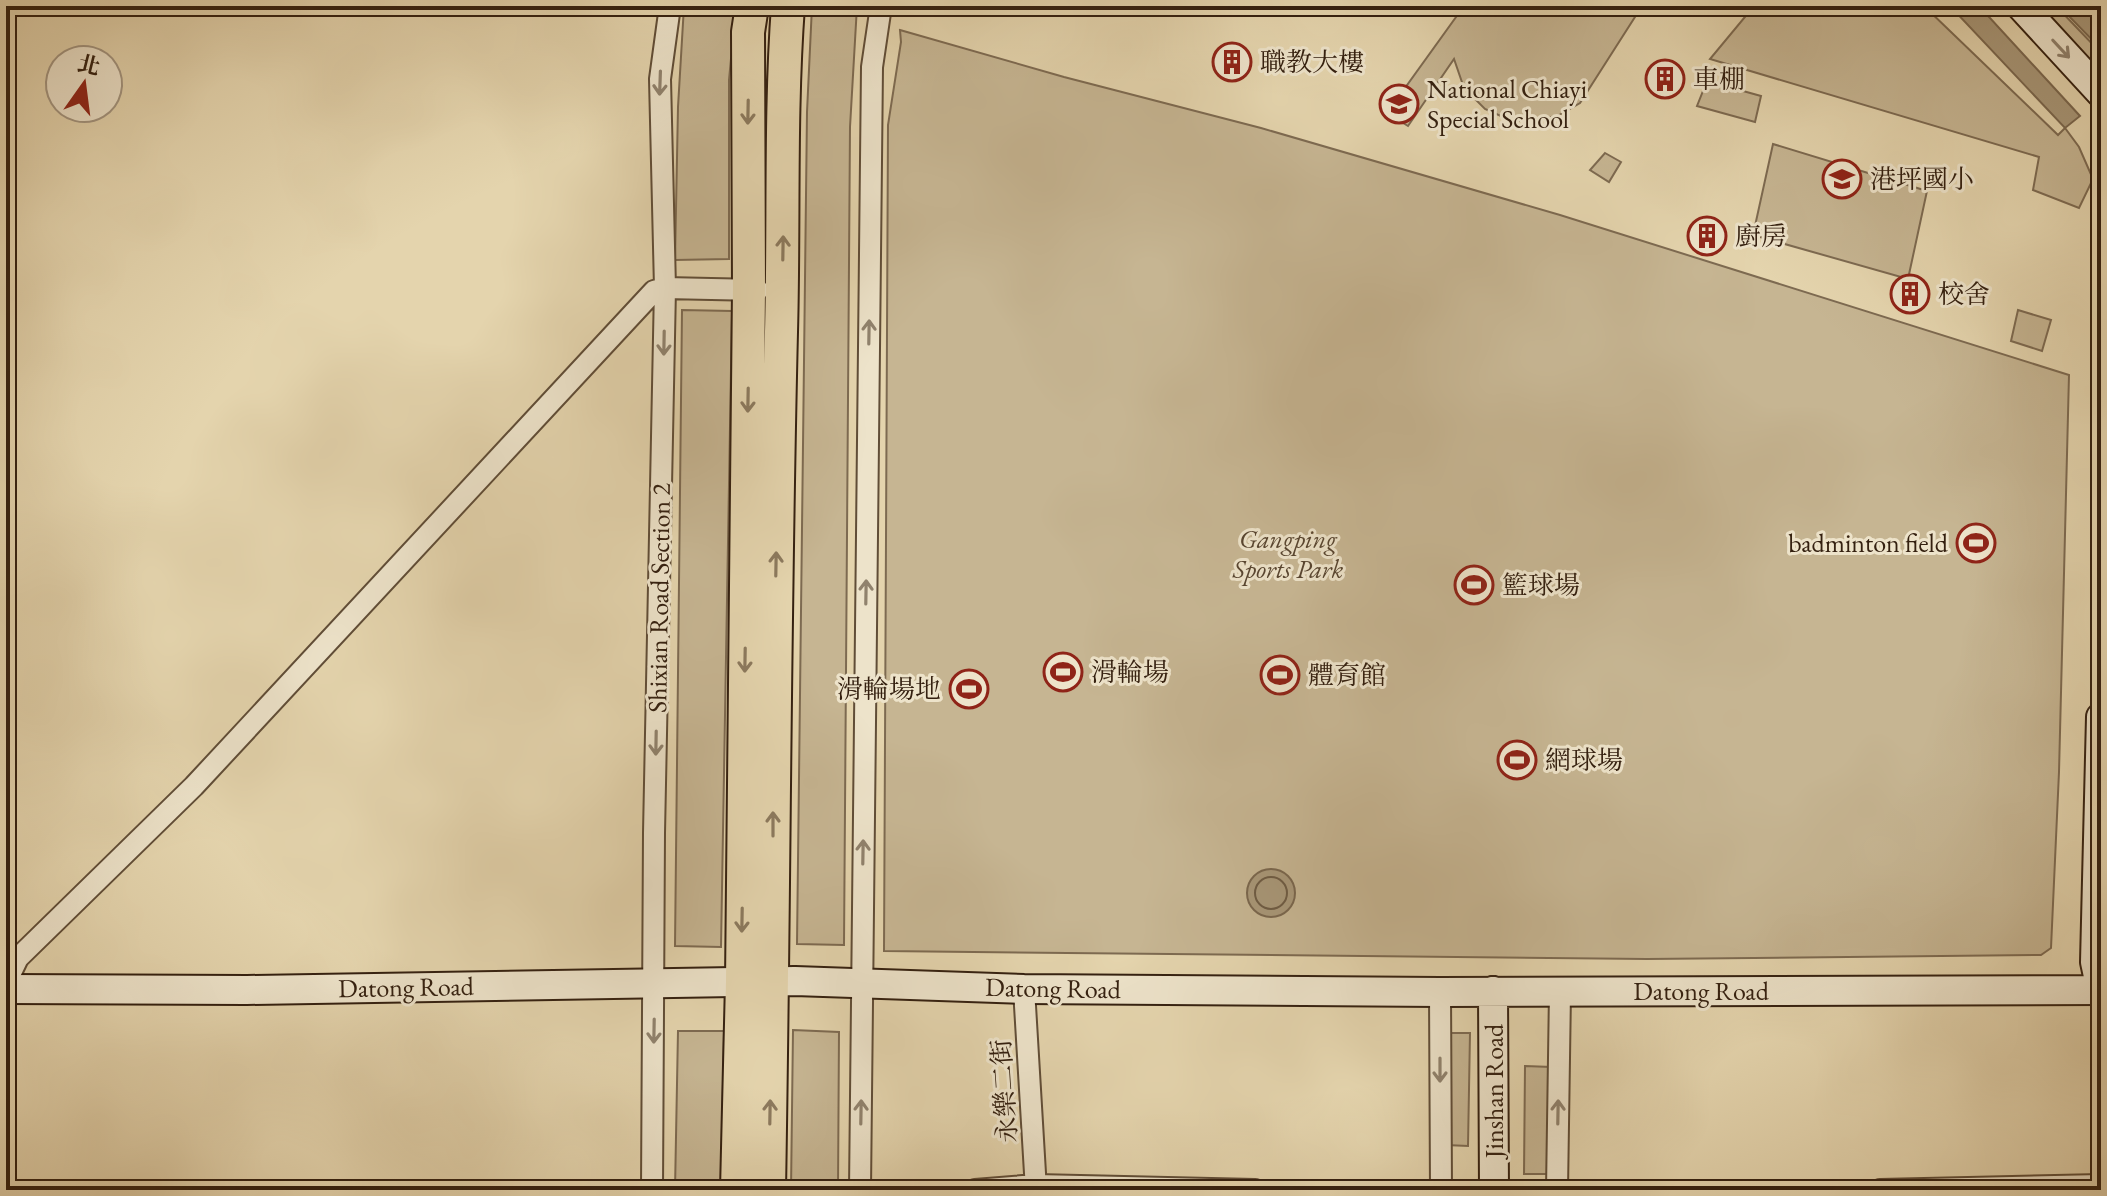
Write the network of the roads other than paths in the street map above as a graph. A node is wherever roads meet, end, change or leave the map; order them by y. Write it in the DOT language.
graph roads {
  1 [pos="670,6"];
  2 [pos="752,6"];
  3 [pos="788,6"];
  4 [pos="881,6"];
  5 [pos="2021,6"];
  6 [pos="2101,93"];
  7 [pos="665,288"];
  8 [pos="749,289"];
  9 [pos="782,291"];
  10 [pos="2101,717"];
  11 [pos="2101,810"];
  12 [pos="757,982"];
  13 [pos="6,983"];
  14 [pos="654,983"];
  15 [pos="862,983"];
  16 [pos="6,989"];
  17 [pos="1024,989"];
  18 [pos="2101,990"];
  19 [pos="1493,991"];
  20 [pos="1440,992"];
  21 [pos="1560,992"];
  22 [pos="2101,1185"];
  23 [pos="1036,1187"];
  24 [pos="652,1190"];
  25 [pos="737,1190"];
  26 [pos="769,1190"];
  27 [pos="860,1190"];
  28 [pos="975,1190"];
  29 [pos="1255,1190"];
  30 [pos="1441,1190"];
  31 [pos="1494,1190"];
  32 [pos="1557,1190"];
  33 [pos="1880,1190"];
  1 -- 7 [label="street, Shixian Road Section 2, one-way"];
  2 -- 8 [label="main road, one-way"];
  9 -- 3 [label="main road, one-way"];
  15 -- 4 [label="street, one-way"];
  5 -- 6 [label="street, one-way"];
  7 -- 8 [label="street"];
  7 -- 13 [label="street"];
  7 -- 14 [label="street, Shixian Road Section 2, one-way"];
  8 -- 9 [label="street"];
  8 -- 12 [label="main road, one-way"];
  12 -- 9 [label="main road, one-way"];
  10 -- 11 [label="street"];
  11 -- 18 [label="street"];
  12 -- 14 [label="street, Datong Road"];
  12 -- 15 [label="street, Datong Road"];
  12 -- 25 [label="main road"];
  26 -- 12 [label="main road, one-way"];
  14 -- 16 [label="street, Datong Road"];
  14 -- 24 [label="street, Shixian Road Section 2, one-way"];
  15 -- 17 [label="street, Datong Road"];
  27 -- 15 [label="street, one-way"];
  17 -- 20 [label="street, Datong Road"];
  17 -- 23 [label="street, 永樂二街"];
  18 -- 21 [label="street, Datong Road"];
  19 -- 20 [label="street, Datong Road"];
  19 -- 21 [label="street, Datong Road"];
  19 -- 31 [label="street, Jinshan Road"];
  20 -- 30 [label="street, Jinshan Road, one-way"];
  32 -- 21 [label="street, one-way"];
  22 -- 33 [label="street"];
  23 -- 28 [label="street"];
  23 -- 29 [label="street"];
}
